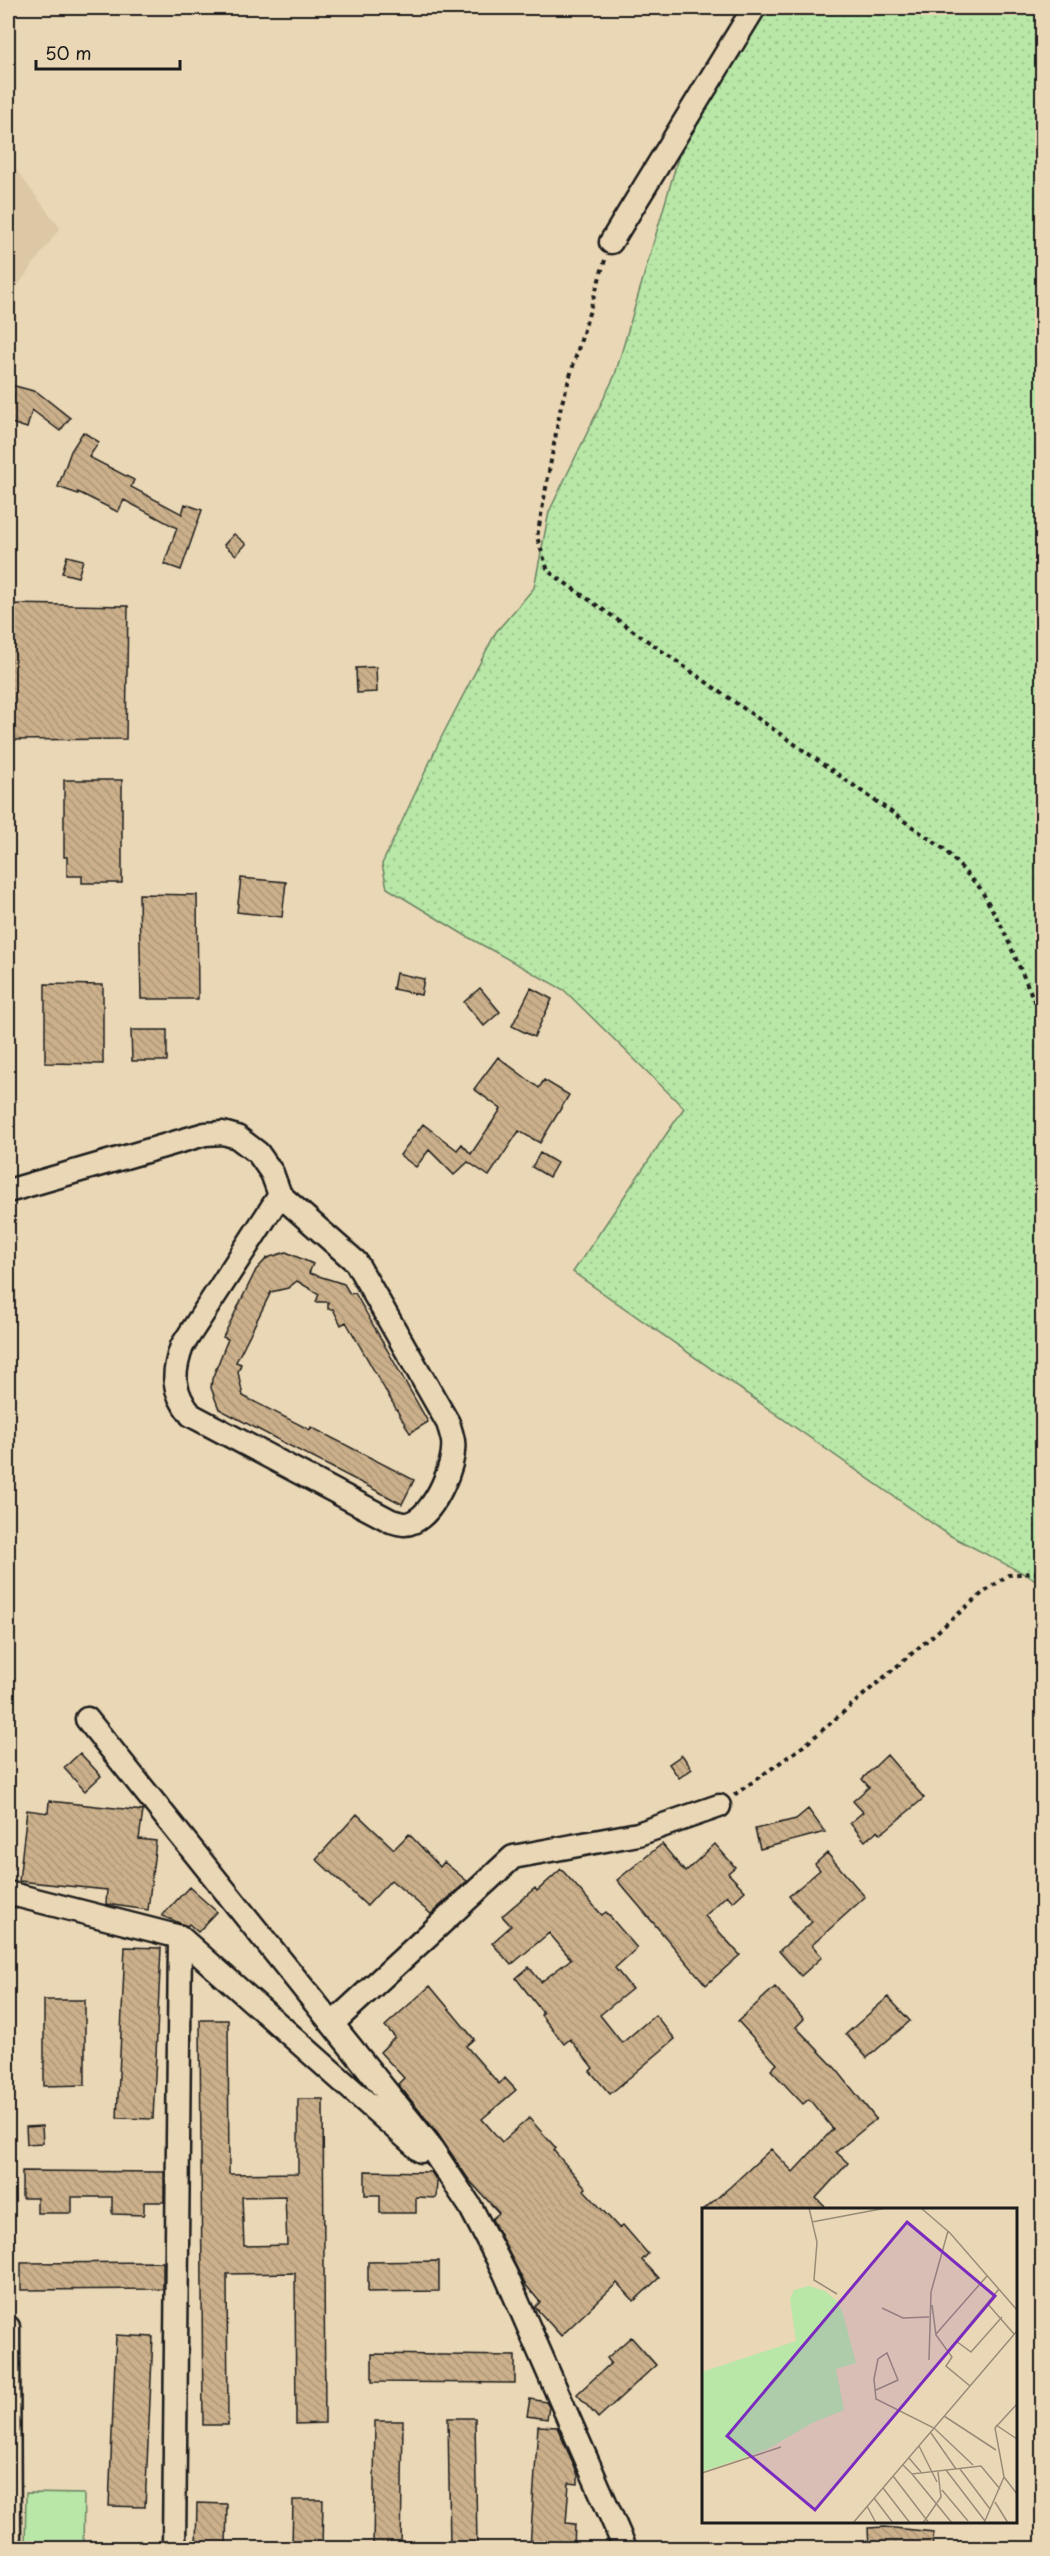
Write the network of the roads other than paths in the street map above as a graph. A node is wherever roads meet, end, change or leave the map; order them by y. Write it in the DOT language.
graph roads {
  1 [pos="754,8"];
  2 [pos="611,242"];
  3 [pos="8,1191"];
  4 [pos="280,1195"];
  5 [pos="87,1719"];
  6 [pos="719,1806"];
  7 [pos="8,1893"];
  8 [pos="180,1937"];
  9 [pos="332,2024"];
  10 [pos="451,2178"];
  11 [pos="8,2327"];
  12 [pos="8,2462"];
  13 [pos="9,2548"];
  14 [pos="174,2548"];
  15 [pos="625,2548"];
  1 -- 2 [label="street"];
  3 -- 4 [label="street"];
  4 -- 4 [label="street"];
  5 -- 9 [label="street"];
  6 -- 9 [label="street"];
  7 -- 8 [label="street"];
  8 -- 10 [label="street"];
  8 -- 14 [label="street"];
  9 -- 10 [label="street"];
  10 -- 15 [label="street"];
  11 -- 12 [label="street"];
  12 -- 13 [label="street"];
}
